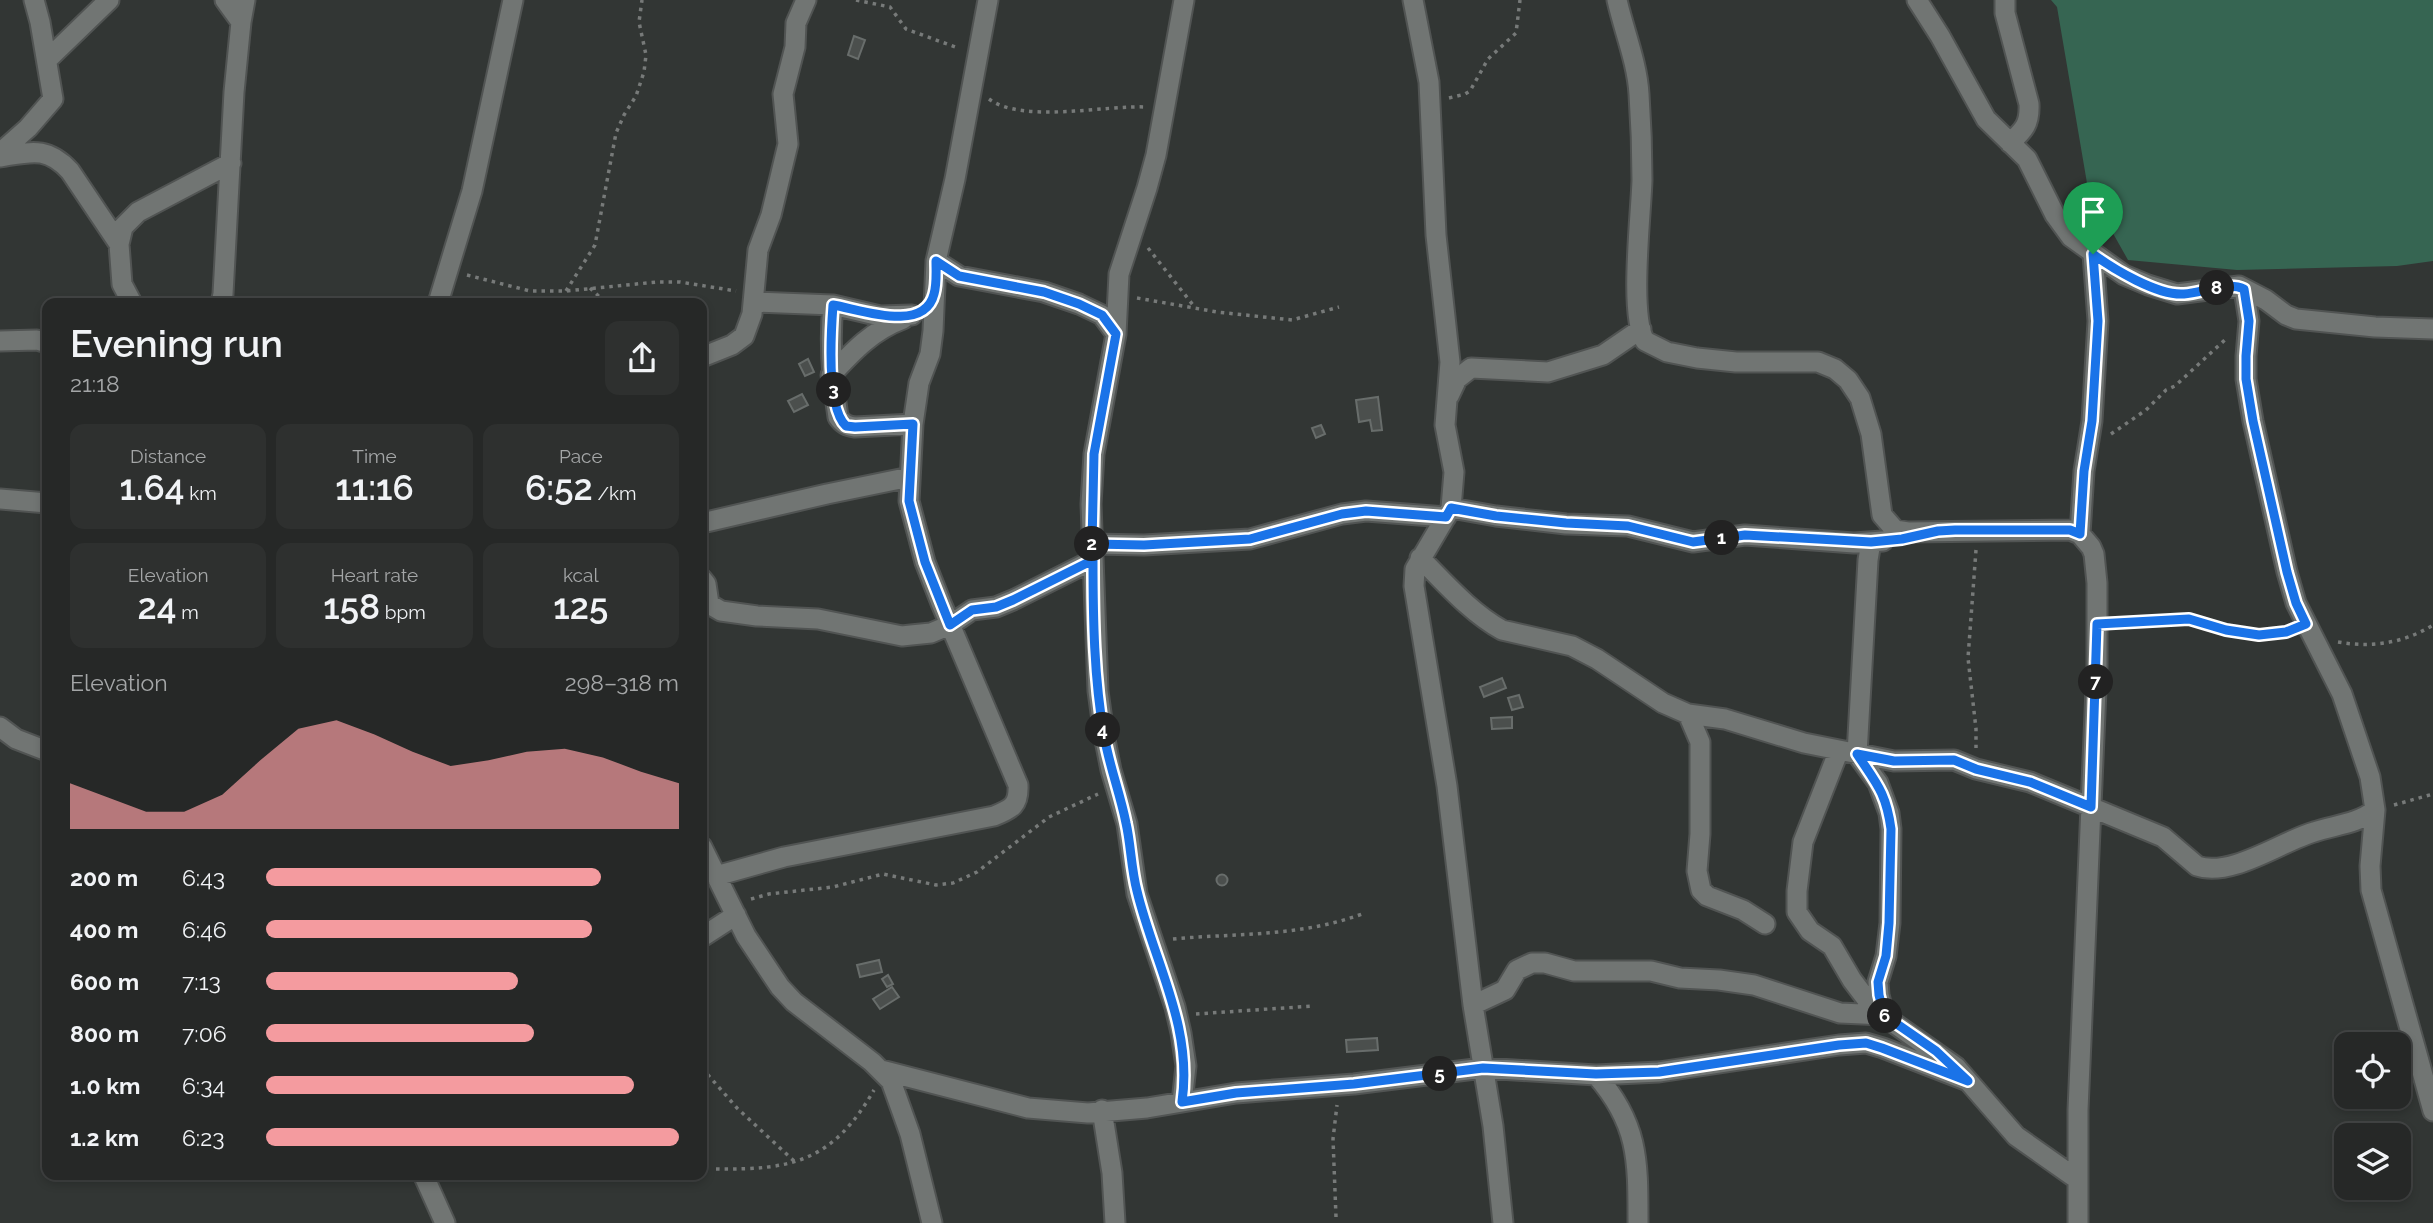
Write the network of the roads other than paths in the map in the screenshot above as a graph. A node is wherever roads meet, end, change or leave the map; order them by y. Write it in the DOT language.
graph roads {
  1 [pos="34,0"];
  2 [pos="109,0"];
  3 [pos="225,0"];
  4 [pos="245,0"];
  5 [pos="513,0"];
  6 [pos="806,0"];
  7 [pos="988,0"];
  8 [pos="1184,0"];
  9 [pos="1413,0"];
  10 [pos="1617,0"];
  11 [pos="1917,0"];
  12 [pos="2003,2"];
  13 [pos="241,22"];
  14 [pos="47,61"];
  15 [pos="2010,143"];
  16 [pos="0,155"];
  17 [pos="231,163"];
  18 [pos="119,244"];
  19 [pos="2093,254"];
  20 [pos="936,261"];
  21 [pos="2244,289"];
  22 [pos="934,295"];
  23 [pos="129,298"];
  24 [pos="222,298"];
  25 [pos="440,298"];
  26 [pos="755,298"];
  27 [pos="833,305"];
  28 [pos="912,316"];
  29 [pos="1641,329"];
  30 [pos="2433,329"];
  31 [pos="1116,334"];
  32 [pos="0,341"];
  33 [pos="42,342"];
  34 [pos="707,355"];
  35 [pos="831,375"];
  36 [pos="1447,400"];
  37 [pos="913,424"];
  38 [pos="909,477"];
  39 [pos="0,499"];
  40 [pos="42,503"];
  41 [pos="1448,512"];
  42 [pos="707,522"];
  43 [pos="1938,531"];
  44 [pos="2080,534"];
  45 [pos="1871,542"];
  46 [pos="1092,552"];
  47 [pos="1420,558"];
  48 [pos="707,591"];
  49 [pos="950,625"];
  50 [pos="1688,714"];
  51 [pos="0,727"];
  52 [pos="42,749"];
  53 [pos="1848,752"];
  54 [pos="2091,807"];
  55 [pos="2375,810"];
  56 [pos="707,857"];
  57 [pos="716,876"];
  58 [pos="733,909"];
  59 [pos="1765,924"];
  60 [pos="707,932"];
  61 [pos="1473,1005"];
  62 [pos="1884,1015"];
  63 [pos="1483,1068"];
  64 [pos="882,1072"];
  65 [pos="1596,1074"];
  66 [pos="1968,1081"];
  67 [pos="1182,1102"];
  68 [pos="1102,1110"];
  69 [pos="2433,1111"];
  70 [pos="2077,1179"];
  71 [pos="426,1180"];
  72 [pos="444,1223"];
  73 [pos="932,1223"];
  74 [pos="1115,1223"];
  75 [pos="1503,1223"];
  76 [pos="1638,1223"];
  77 [pos="2078,1223"];
  1 -- 14 [label="street"];
  2 -- 14 [label="street"];
  3 -- 13 [label="street"];
  4 -- 13 [label="street"];
  5 -- 25 [label="street"];
  6 -- 26 [label="street"];
  7 -- 20 [label="street"];
  8 -- 31 [label="street"];
  9 -- 36 [label="street"];
  10 -- 29 [label="street"];
  11 -- 15 [label="street"];
  12 -- 15 [label="street"];
  13 -- 17 [label="street"];
  14 -- 16 [label="street"];
  15 -- 19 [label="street"];
  16 -- 18 [label="street"];
  17 -- 18 [label="street"];
  17 -- 24 [label="street"];
  18 -- 23 [label="street"];
  19 -- 21 [label="street"];
  19 -- 44 [label="street"];
  20 -- 22 [label="street"];
  20 -- 31 [label="street"];
  21 -- 30 [label="street"];
  21 -- 55 [label="street"];
  22 -- 28 [label="street"];
  22 -- 37 [label="street"];
  26 -- 27 [label="street"];
  26 -- 34 [label="street"];
  27 -- 28 [label="street"];
  27 -- 35 [label="street"];
  28 -- 35 [label="street"];
  29 -- 36 [label="street"];
  29 -- 43 [label="street"];
  31 -- 46 [label="street"];
  32 -- 33 [label="street"];
  35 -- 37 [label="street"];
  36 -- 41 [label="street"];
  37 -- 38 [label="street"];
  38 -- 42 [label="street"];
  38 -- 49 [label="street"];
  39 -- 40 [label="street"];
  41 -- 45 [label="street"];
  41 -- 46 [label="street"];
  41 -- 47 [label="street"];
  43 -- 44 [label="street"];
  43 -- 45 [label="street"];
  44 -- 54 [label="street"];
  45 -- 53 [label="street"];
  46 -- 49 [label="street"];
  46 -- 67 [label="street"];
  47 -- 50 [label="street"];
  47 -- 61 [label="street"];
  48 -- 49 [label="street"];
  49 -- 57 [label="street"];
  50 -- 53 [label="street"];
  50 -- 59 [label="street"];
  51 -- 52 [label="street"];
  53 -- 54 [label="street"];
  53 -- 62 [label="street"];
  53 -- 62 [label="street"];
  54 -- 55 [label="street"];
  54 -- 70 [label="street"];
  55 -- 69 [label="street"];
  56 -- 57 [label="street"];
  57 -- 58 [label="street"];
  58 -- 60 [label="street"];
  58 -- 64 [label="street"];
  61 -- 62 [label="street"];
  61 -- 63 [label="street"];
  62 -- 66 [label="street"];
  63 -- 65 [label="street"];
  63 -- 67 [label="street"];
  63 -- 75 [label="street"];
  64 -- 68 [label="street"];
  64 -- 73 [label="street"];
  65 -- 66 [label="street"];
  65 -- 76 [label="street"];
  66 -- 70 [label="street"];
  67 -- 68 [label="street"];
  68 -- 74 [label="street"];
  70 -- 77 [label="street"];
  71 -- 72 [label="street"];
}
